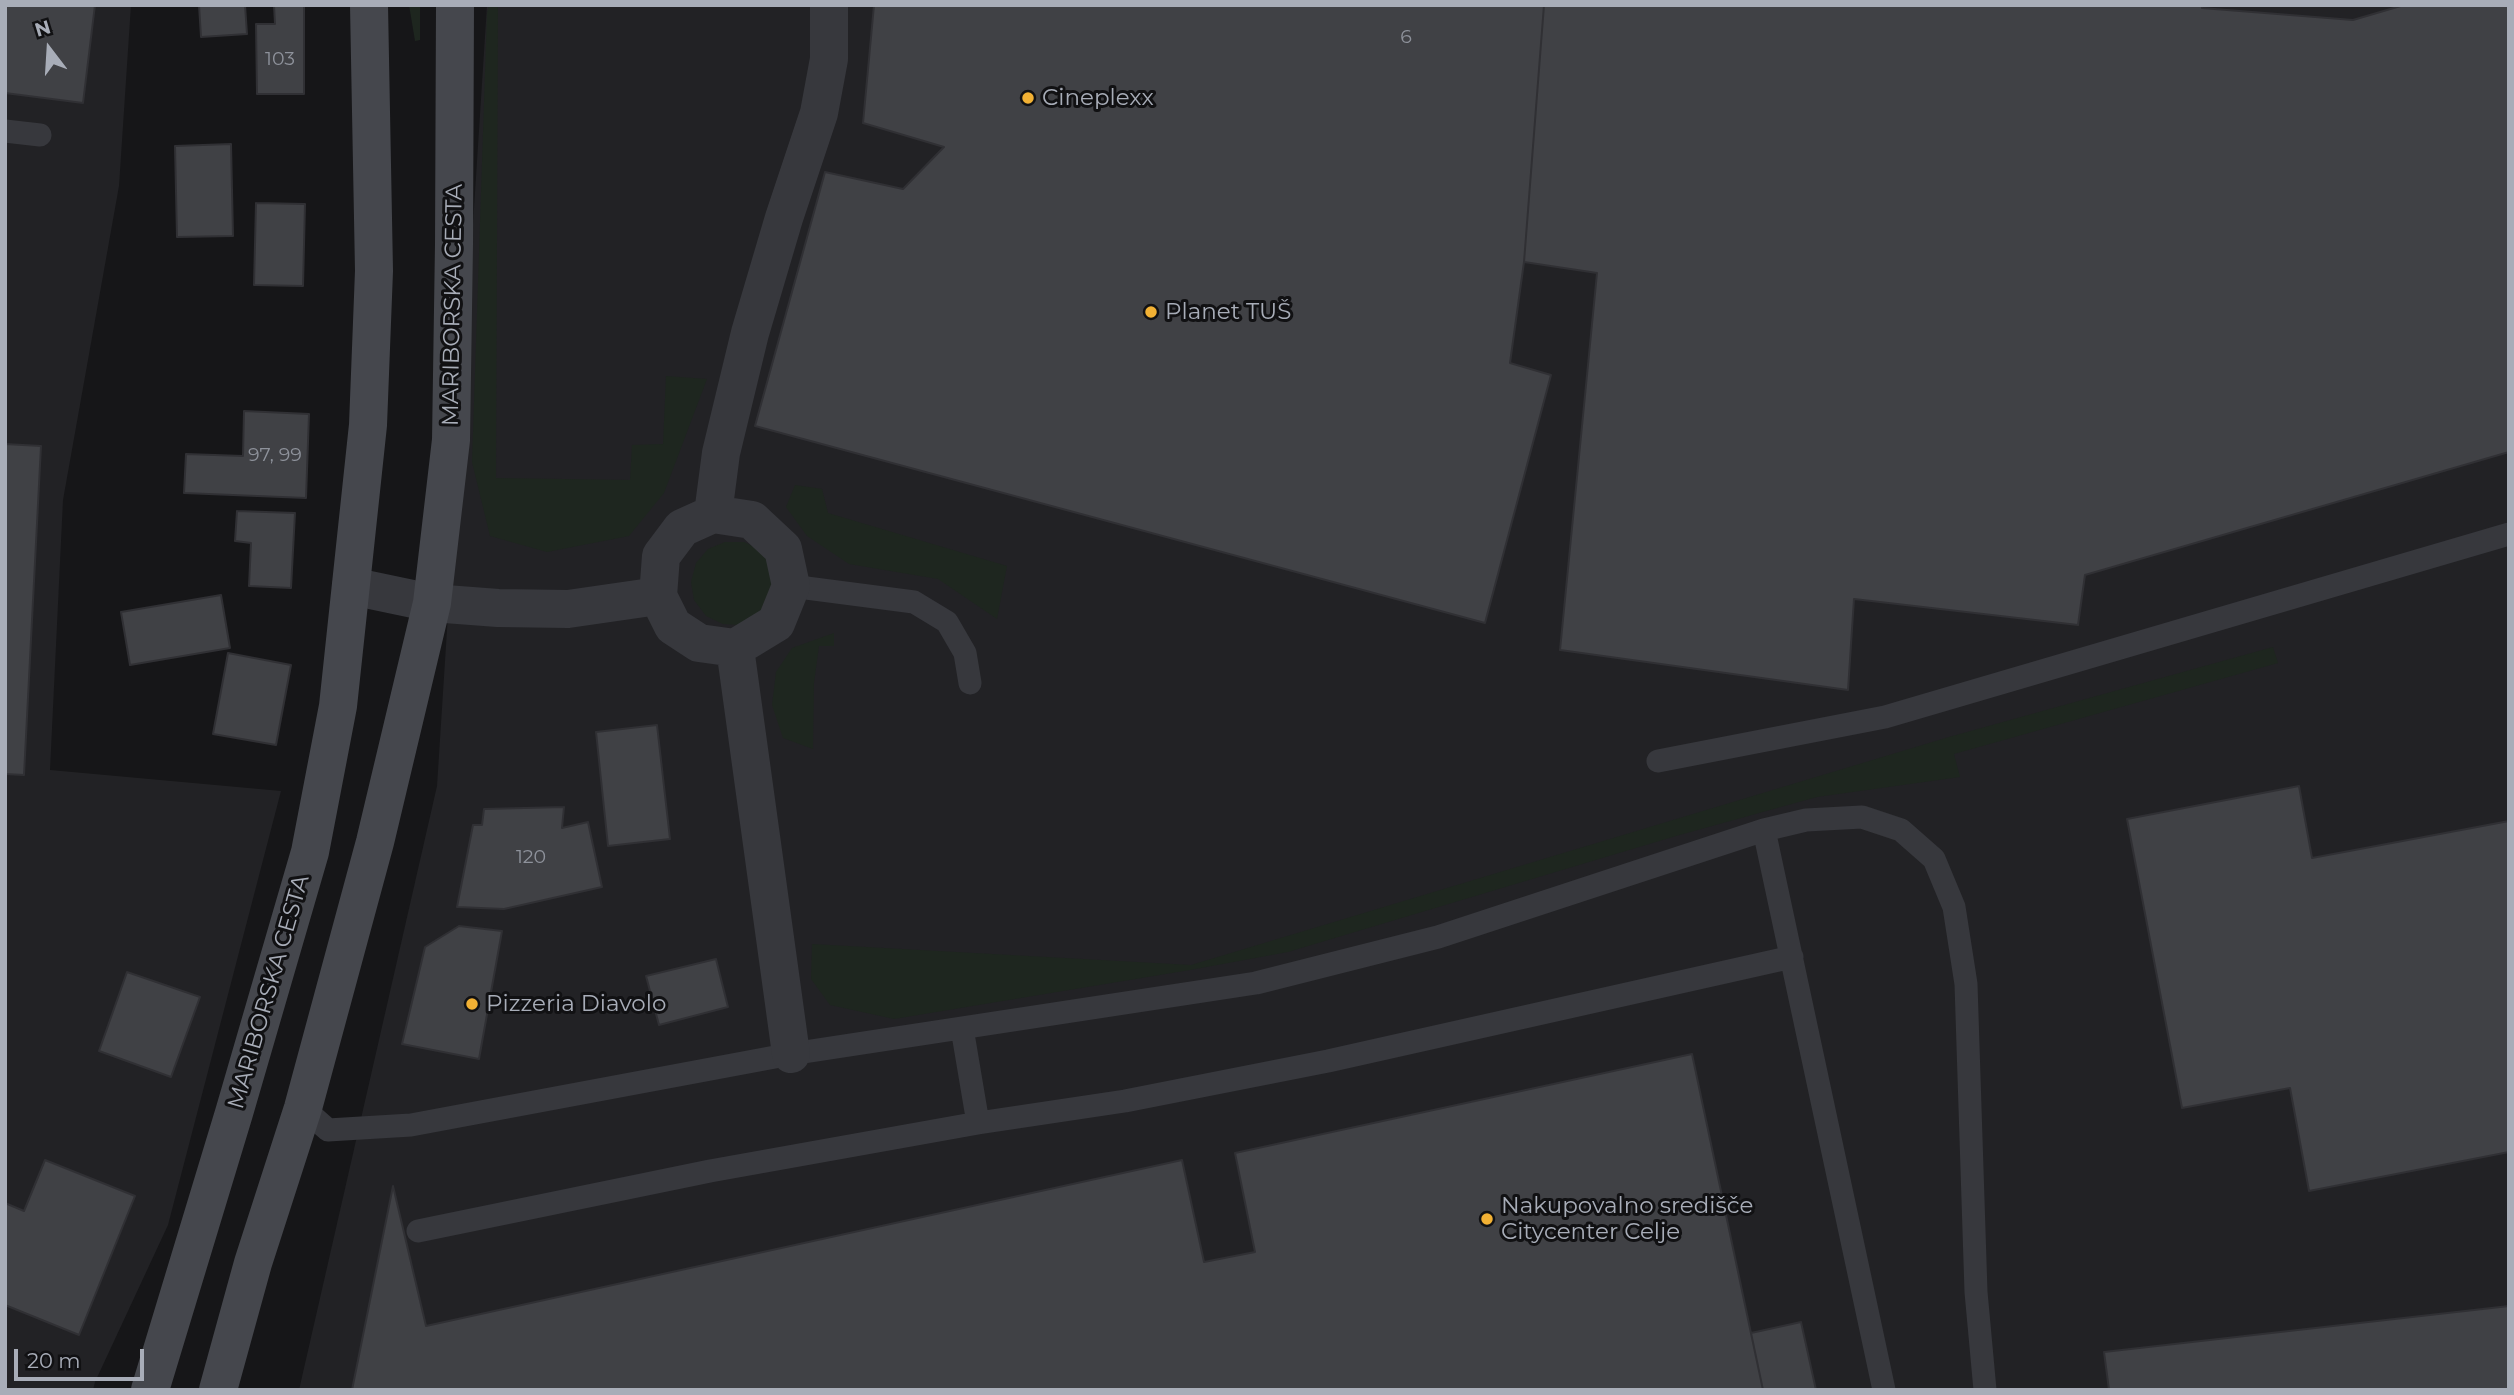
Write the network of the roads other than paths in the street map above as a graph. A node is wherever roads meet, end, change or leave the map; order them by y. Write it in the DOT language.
graph roads {
  1 [pos="369,5"];
  2 [pos="455,5"];
  3 [pos="829,5"];
  4 [pos="5,131"];
  5 [pos="40,135"];
  6 [pos="713,514"];
  7 [pos="2509,534"];
  8 [pos="351,586"];
  9 [pos="791,586"];
  10 [pos="658,596"];
  11 [pos="432,603"];
  12 [pos="735,648"];
  13 [pos="970,683"];
  14 [pos="1658,761"];
  15 [pos="1764,830"];
  16 [pos="1792,957"];
  17 [pos="962,1028"];
  18 [pos="791,1054"];
  19 [pos="303,1108"];
  20 [pos="978,1123"];
  21 [pos="418,1231"];
  22 [pos="150,1390"];
  23 [pos="218,1390"];
  24 [pos="1884,1390"];
  25 [pos="1985,1390"];
  1 -- 8 [label="main road, MARIBORSKA CESTA"];
  2 -- 11 [label="main road, MARIBORSKA CESTA"];
  3 -- 6 [label="street"];
  4 -- 5 [label="lane"];
  6 -- 9 [label="street"];
  6 -- 10 [label="street"];
  7 -- 14 [label="lane"];
  8 -- 11 [label="street"];
  8 -- 22 [label="main road, MARIBORSKA CESTA"];
  9 -- 12 [label="street"];
  9 -- 13 [label="lane"];
  10 -- 11 [label="street"];
  10 -- 12 [label="street"];
  11 -- 19 [label="main road, MARIBORSKA CESTA"];
  12 -- 18 [label="street"];
  15 -- 16 [label="lane"];
  15 -- 17 [label="lane"];
  15 -- 25 [label="lane"];
  16 -- 20 [label="lane"];
  16 -- 24 [label="lane"];
  17 -- 18 [label="lane"];
  17 -- 20 [label="lane"];
  18 -- 19 [label="lane"];
  19 -- 23 [label="main road, MARIBORSKA CESTA"];
  20 -- 21 [label="lane"];
}
